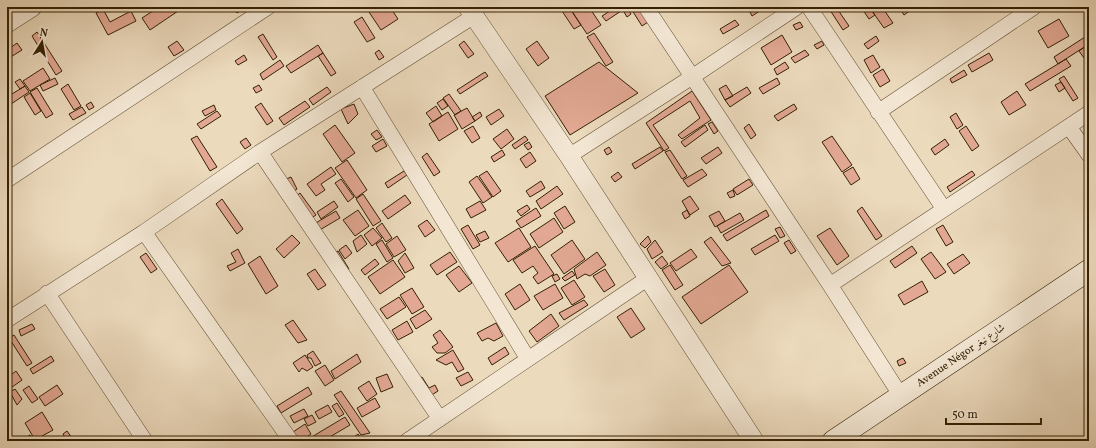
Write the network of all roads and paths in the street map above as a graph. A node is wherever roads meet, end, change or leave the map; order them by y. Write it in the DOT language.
graph roads {
  1 [pos="32,7"];
  2 [pos="268,7"];
  3 [pos="646,7"];
  4 [pos="797,7"];
  5 [pos="809,7"];
  6 [pos="1034,7"];
  7 [pos="471,11"];
  8 [pos="9,18"];
  9 [pos="692,77"];
  10 [pos="362,87"];
  11 [pos="878,112"];
  12 [pos="1089,113"];
  13 [pos="1069,127"];
  14 [pos="260,152"];
  15 [pos="1089,155"];
  16 [pos="569,156"];
  17 [pos="7,180"];
  18 [pos="944,209"];
  19 [pos="144,232"];
  20 [pos="1089,270"];
  21 [pos="648,278"];
  22 [pos="830,285"];
  23 [pos="47,294"];
  24 [pos="7,320"];
  25 [pos="528,359"];
  26 [pos="902,396"];
  27 [pos="440,419"];
  28 [pos="145,441"];
  29 [pos="291,441"];
  30 [pos="406,441"];
  31 [pos="754,441"];
  32 [pos="833,441"];
  1 -- 8 [label="street"];
  2 -- 17 [label="street"];
  3 -- 9 [label="street"];
  4 -- 9 [label="street"];
  5 -- 11 [label="street"];
  6 -- 11 [label="street"];
  7 -- 10 [label="street"];
  7 -- 16 [label="street"];
  9 -- 16 [label="street"];
  9 -- 22 [label="street"];
  10 -- 14 [label="street"];
  10 -- 25 [label="street"];
  11 -- 18 [label="street"];
  12 -- 13 [label="street"];
  13 -- 15 [label="street"];
  13 -- 18 [label="street"];
  14 -- 19 [label="street"];
  14 -- 27 [label="street"];
  16 -- 21 [label="street"];
  18 -- 22 [label="street"];
  19 -- 23 [label="street"];
  19 -- 29 [label="street"];
  20 -- 26 [label="main road, Avenue Négor شارع نيغر"];
  21 -- 25 [label="street"];
  21 -- 31 [label="street"];
  22 -- 26 [label="street"];
  23 -- 24 [label="street"];
  23 -- 28 [label="street"];
  25 -- 27 [label="street"];
  26 -- 32 [label="main road, Avenue Négor شارع نيغر"];
  27 -- 30 [label="street"];
}
